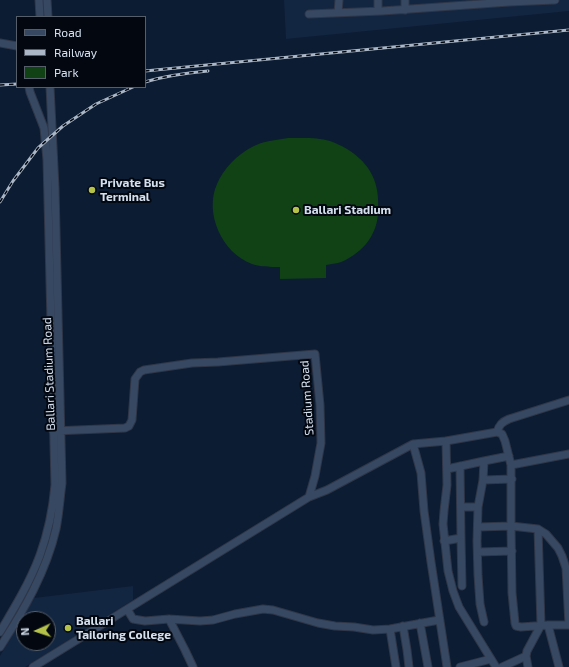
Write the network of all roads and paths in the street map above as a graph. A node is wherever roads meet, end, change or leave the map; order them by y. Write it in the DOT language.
graph roads {
  1 [pos="39,0"];
  2 [pos="47,0"];
  3 [pos="339,0"];
  4 [pos="378,0"];
  5 [pos="405,0"];
  6 [pos="429,0"];
  7 [pos="555,0"];
  8 [pos="429,8"];
  9 [pos="405,10"];
  10 [pos="378,12"];
  11 [pos="338,13"];
  12 [pos="309,14"];
  13 [pos="40,16"];
  14 [pos="48,16"];
  15 [pos="0,43"];
  16 [pos="16,46"];
  17 [pos="29,88"];
  18 [pos="50,88"];
  19 [pos="51,188"];
  20 [pos="569,400"];
  21 [pos="53,431"];
  22 [pos="61,431"];
  23 [pos="497,432"];
  24 [pos="446,441"];
  25 [pos="413,444"];
  26 [pos="569,454"];
  27 [pos="509,456"];
  28 [pos="484,461"];
  29 [pos="511,465"];
  30 [pos="460,466"];
  31 [pos="447,469"];
  32 [pos="512,479"];
  33 [pos="483,480"];
  34 [pos="309,497"];
  35 [pos="461,507"];
  36 [pos="478,507"];
  37 [pos="511,526"];
  38 [pos="478,527"];
  39 [pos="538,529"];
  40 [pos="461,538"];
  41 [pos="444,541"];
  42 [pos="512,551"];
  43 [pos="478,552"];
  44 [pos="568,569"];
  45 [pos="462,586"];
  46 [pos="19,599"];
  47 [pos="27,603"];
  48 [pos="568,603"];
  49 [pos="128,611"];
  50 [pos="169,620"];
  51 [pos="439,620"];
  52 [pos="484,622"];
  53 [pos="420,623"];
  54 [pos="544,625"];
  55 [pos="569,625"];
  56 [pos="403,626"];
  57 [pos="390,629"];
  58 [pos="0,632"];
  59 [pos="0,647"];
  60 [pos="526,656"];
  61 [pos="491,659"];
  62 [pos="33,667"];
  63 [pos="193,667"];
  64 [pos="396,667"];
  65 [pos="409,667"];
  66 [pos="428,667"];
  67 [pos="447,667"];
  68 [pos="460,667"];
  69 [pos="496,667"];
  70 [pos="502,667"];
  71 [pos="528,667"];
  72 [pos="560,667"];
  1 -- 13 [label="street"];
  2 -- 14 [label="street"];
  3 -- 11 [label="street"];
  4 -- 10 [label="street"];
  5 -- 9 [label="street"];
  6 -- 8 [label="street"];
  7 -- 8 [label="street"];
  8 -- 9 [label="street"];
  9 -- 10 [label="street"];
  10 -- 11 [label="street"];
  11 -- 12 [label="street"];
  15 -- 16 [label="street"];
  17 -- 19 [label="street, Ballari Stadium Road"];
  18 -- 19 [label="street, Ballari Stadium Road"];
  19 -- 21 [label="street, Ballari Stadium Road"];
  19 -- 22 [label="street, Ballari Stadium Road"];
  20 -- 23 [label="street"];
  21 -- 22 [label="street, Stadium Road"];
  21 -- 46 [label="street, Ballari Stadium Road"];
  22 -- 34 [label="street, Stadium Road"];
  22 -- 47 [label="street, Ballari Stadium Road"];
  23 -- 24 [label="street"];
  23 -- 27 [label="street"];
  24 -- 25 [label="street"];
  24 -- 31 [label="street"];
  25 -- 34 [label="street"];
  25 -- 51 [label="street"];
  26 -- 29 [label="street"];
  27 -- 28 [label="street"];
  27 -- 29 [label="street"];
  28 -- 30 [label="street"];
  28 -- 33 [label="street"];
  29 -- 32 [label="street"];
  30 -- 31 [label="street"];
  30 -- 35 [label="street"];
  31 -- 41 [label="street"];
  32 -- 33 [label="street"];
  32 -- 37 [label="street"];
  33 -- 36 [label="street"];
  34 -- 49 [label="street"];
  35 -- 36 [label="street"];
  35 -- 40 [label="street"];
  36 -- 38 [label="street"];
  37 -- 38 [label="street"];
  37 -- 39 [label="street"];
  37 -- 42 [label="street"];
  38 -- 43 [label="street"];
  39 -- 44 [label="street"];
  39 -- 54 [label="street"];
  40 -- 41 [label="street"];
  40 -- 45 [label="street"];
  41 -- 61 [label="street"];
  42 -- 43 [label="street"];
  42 -- 54 [label="street"];
  43 -- 52 [label="street"];
  44 -- 48 [label="street"];
  46 -- 47 [label="street"];
  46 -- 58 [label="street, Ballari Stadium Road"];
  47 -- 59 [label="street, Ballari Stadium Road"];
  48 -- 55 [label="street"];
  49 -- 50 [label="street"];
  49 -- 62 [label="street"];
  50 -- 57 [label="street"];
  50 -- 63 [label="street"];
  51 -- 53 [label="street"];
  51 -- 67 [label="street"];
  53 -- 56 [label="street"];
  53 -- 66 [label="street"];
  54 -- 55 [label="street"];
  54 -- 60 [label="street"];
  54 -- 72 [label="street"];
  56 -- 57 [label="street"];
  56 -- 65 [label="street"];
  57 -- 64 [label="street"];
  60 -- 70 [label="street"];
  60 -- 71 [label="street"];
  61 -- 68 [label="street"];
  61 -- 69 [label="street"];
}
